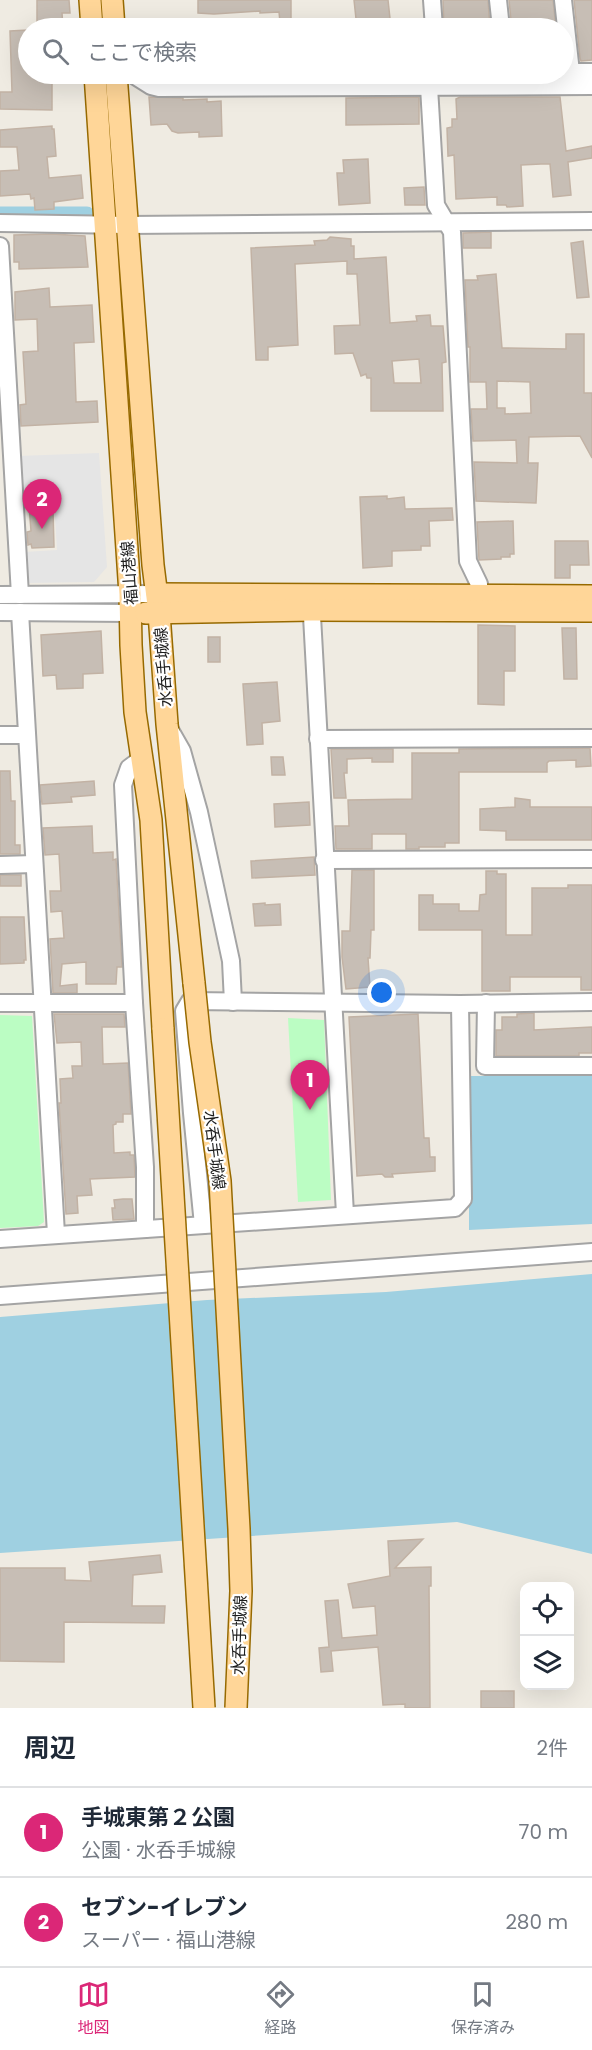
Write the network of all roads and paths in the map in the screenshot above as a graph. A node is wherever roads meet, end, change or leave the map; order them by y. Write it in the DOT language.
graph roads {
  1 [pos="90,0"];
  2 [pos="112,0"];
  3 [pos="432,0"];
  4 [pos="498,0"];
  5 [pos="563,0"];
  6 [pos="91,18"];
  7 [pos="113,18"];
  8 [pos="433,18"];
  9 [pos="500,18"];
  10 [pos="564,18"];
  11 [pos="574,72"];
  12 [pos="592,72"];
  13 [pos="96,84"];
  14 [pos="117,84"];
  15 [pos="151,84"];
  16 [pos="342,84"];
  17 [pos="434,84"];
  18 [pos="513,84"];
  19 [pos="592,86"];
  20 [pos="592,220"];
  21 [pos="444,221"];
  22 [pos="0,223"];
  23 [pos="105,224"];
  24 [pos="127,225"];
  25 [pos="0,246"];
  26 [pos="0,595"];
  27 [pos="20,595"];
  28 [pos="478,596"];
  29 [pos="592,596"];
  30 [pos="131,603"];
  31 [pos="158,603"];
  32 [pos="311,603"];
  33 [pos="592,611"];
  34 [pos="0,612"];
  35 [pos="20,612"];
  36 [pos="167,724"];
  37 [pos="0,735"];
  38 [pos="27,735"];
  39 [pos="592,738"];
  40 [pos="318,739"];
  41 [pos="141,759"];
  42 [pos="592,859"];
  43 [pos="324,860"];
  44 [pos="34,864"];
  45 [pos="0,865"];
  46 [pos="233,1002"];
  47 [pos="334,1002"];
  48 [pos="592,1002"];
  49 [pos="0,1003"];
  50 [pos="42,1003"];
  51 [pos="134,1003"];
  52 [pos="486,1003"];
  53 [pos="460,1004"];
  54 [pos="592,1066"];
  55 [pos="345,1214"];
  56 [pos="203,1225"];
  57 [pos="145,1229"];
  58 [pos="56,1234"];
  59 [pos="0,1239"];
  60 [pos="592,1251"];
  61 [pos="0,1296"];
  62 [pos="204,1708"];
  63 [pos="236,1708"];
  1 -- 6 [label="main road"];
  2 -- 7 [label="main road"];
  3 -- 8 [label="street"];
  4 -- 9 [label="street"];
  5 -- 10 [label="street"];
  11 -- 12 [label="street"];
  13 -- 23 [label="main road, 福山港線"];
  14 -- 24 [label="main road, 福山港線"];
  15 -- 16 [label="street"];
  17 -- 21 [label="street"];
  18 -- 19 [label="street"];
  20 -- 21 [label="street"];
  21 -- 24 [label="street"];
  21 -- 28 [label="street"];
  22 -- 23 [label="street"];
  23 -- 24 [label="street"];
  23 -- 30 [label="main road, 福山港線"];
  24 -- 31 [label="main road, 福山港線"];
  25 -- 27 [label="street"];
  26 -- 27 [label="street"];
  27 -- 30 [label="street"];
  28 -- 29 [label="main road, 福山港線"];
  28 -- 32 [label="main road, 福山港線"];
  30 -- 31 [label="main road, 福山港線"];
  30 -- 35 [label="street"];
  30 -- 41 [label="main road, 水呑手城線"];
  31 -- 32 [label="main road, 福山港線"];
  31 -- 36 [label="main road, 水呑手城線"];
  32 -- 33 [label="main road, 福山港線"];
  32 -- 40 [label="street"];
  34 -- 35 [label="street"];
  35 -- 38 [label="street"];
  36 -- 46 [label="street"];
  36 -- 63 [label="main road, 水呑手城線, bridge"];
  37 -- 38 [label="street"];
  38 -- 44 [label="street"];
  39 -- 40 [label="street"];
  40 -- 43 [label="street"];
  41 -- 51 [label="street"];
  41 -- 62 [label="main road, 水呑手城線, bridge"];
  42 -- 43 [label="street"];
  43 -- 47 [label="street"];
  44 -- 45 [label="street"];
  44 -- 50 [label="street"];
  46 -- 47 [label="street"];
  46 -- 56 [label="street"];
  47 -- 53 [label="street"];
  47 -- 55 [label="street"];
  48 -- 52 [label="street"];
  49 -- 50 [label="street"];
  50 -- 51 [label="street"];
  50 -- 58 [label="street"];
  51 -- 57 [label="street"];
  52 -- 53 [label="street"];
  52 -- 54 [label="street"];
  53 -- 55 [label="street"];
  55 -- 56 [label="street"];
  56 -- 57 [label="street"];
  57 -- 58 [label="street"];
  58 -- 59 [label="street"];
  60 -- 61 [label="street"];
}
